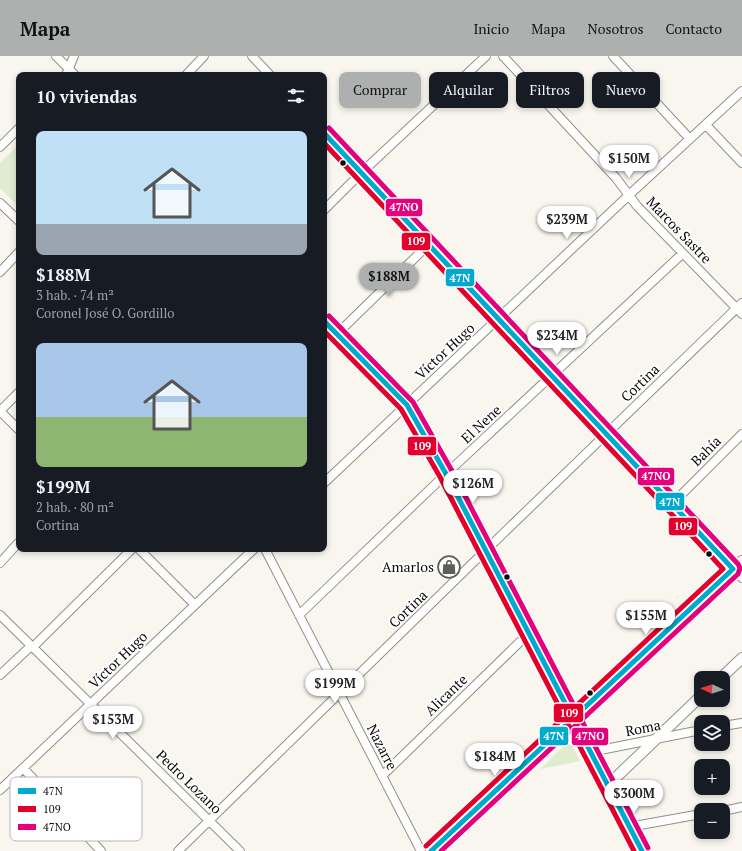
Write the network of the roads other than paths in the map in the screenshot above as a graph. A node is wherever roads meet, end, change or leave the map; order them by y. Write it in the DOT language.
graph roads {
  1 [pos="56,56"];
  2 [pos="74,56"];
  3 [pos="204,56"];
  4 [pos="252,56"];
  5 [pos="486,56"];
  6 [pos="503,56"];
  7 [pos="613,56"];
  8 [pos="67,72"];
  9 [pos="189,72"];
  10 [pos="267,72"];
  11 [pos="742,91"];
  12 [pos="706,125"];
  13 [pos="16,131"];
  14 [pos="327,136"];
  15 [pos="690,139"];
  16 [pos="0,147"];
  17 [pos="742,163"];
  18 [pos="361,173"];
  19 [pos="629,195"];
  20 [pos="0,203"];
  21 [pos="327,207"];
  22 [pos="16,218"];
  23 [pos="428,245"];
  24 [pos="682,254"];
  25 [pos="16,255"];
  26 [pos="0,272"];
  27 [pos="740,308"];
  28 [pos="498,319"];
  29 [pos="327,326"];
  30 [pos="337,334"];
  31 [pos="551,376"];
  32 [pos="16,396"];
  33 [pos="407,405"];
  34 [pos="1,414"];
  35 [pos="16,427"];
  36 [pos="606,434"];
  37 [pos="742,434"];
  38 [pos="446,474"];
  39 [pos="327,480"];
  40 [pos="672,504"];
  41 [pos="16,545"];
  42 [pos="486,551"];
  43 [pos="129,552"];
  44 [pos="142,552"];
  45 [pos="251,552"];
  46 [pos="267,552"];
  47 [pos="742,561"];
  48 [pos="0,563"];
  49 [pos="733,569"];
  50 [pos="742,578"];
  51 [pos="195,604"];
  52 [pos="0,615"];
  53 [pos="299,615"];
  54 [pos="529,634"];
  55 [pos="32,646"];
  56 [pos="742,658"];
  57 [pos="728,671"];
  58 [pos="0,675"];
  59 [pos="340,693"];
  60 [pos="694,703"];
  61 [pos="90,705"];
  62 [pos="573,720"];
  63 [pos="742,723"];
  64 [pos="730,725"];
  65 [pos="694,731"];
  66 [pos="656,739"];
  67 [pos="590,752"];
  68 [pos="23,768"];
  69 [pos="382,776"];
  70 [pos="14,777"];
  71 [pos="31,777"];
  72 [pos="10,780"];
  73 [pos="608,786"];
  74 [pos="0,790"];
  75 [pos="742,807"];
  76 [pos="730,810"];
  77 [pos="694,815"];
  78 [pos="210,821"];
  79 [pos="629,827"];
  80 [pos="92,841"];
  81 [pos="101,851"];
  82 [pos="178,851"];
  83 [pos="240,851"];
  84 [pos="421,851"];
  85 [pos="431,851"];
  86 [pos="642,851"];
  1 -- 8 [label="street"];
  2 -- 8 [label="street"];
  3 -- 9 [label="street"];
  4 -- 10 [label="street"];
  5 -- 18 [label="street"];
  6 -- 19 [label="street, Marcos Sastre"];
  7 -- 15 [label="street"];
  11 -- 12 [label="street, Víctor Hugo"];
  12 -- 15 [label="street, Víctor Hugo"];
  12 -- 17 [label="street"];
  13 -- 16 [label="street"];
  14 -- 18 [label="street"];
  15 -- 19 [label="street, Víctor Hugo"];
  18 -- 21 [label="street"];
  18 -- 23 [label="street"];
  19 -- 24 [label="street, Marcos Sastre"];
  19 -- 28 [label="street, Víctor Hugo"];
  20 -- 22 [label="street"];
  23 -- 28 [label="street"];
  23 -- 30 [label="street"];
  24 -- 27 [label="street, Marcos Sastre"];
  24 -- 31 [label="street, El Nene"];
  25 -- 26 [label="street"];
  27 -- 36 [label="street, Cortina"];
  28 -- 31 [label="street"];
  28 -- 33 [label="street, Víctor Hugo"];
  29 -- 30 [label="street"];
  30 -- 33 [label="street"];
  31 -- 36 [label="street"];
  31 -- 38 [label="street, El Nene"];
  32 -- 34 [label="street"];
  33 -- 38 [label="street"];
  33 -- 39 [label="street, Víctor Hugo"];
  34 -- 35 [label="street"];
  36 -- 40 [label="street"];
  36 -- 42 [label="street, Cortina"];
  37 -- 40 [label="street, Bahía"];
  38 -- 42 [label="street"];
  38 -- 53 [label="street, El Nene"];
  40 -- 49 [label="street"];
  41 -- 48 [label="street"];
  42 -- 54 [label="street"];
  42 -- 59 [label="street, Cortina"];
  43 -- 55 [label="street"];
  44 -- 51 [label="street"];
  45 -- 51 [label="street, Víctor Hugo"];
  46 -- 53 [label="street, Nazarre"];
  47 -- 49 [label="street"];
  49 -- 50 [label="street"];
  49 -- 62 [label="street"];
  51 -- 61 [label="street, Víctor Hugo"];
  52 -- 55 [label="street, Pedro Lozano"];
  53 -- 59 [label="street, Nazarre"];
  54 -- 62 [label="street"];
  54 -- 69 [label="street, Alicante"];
  55 -- 58 [label="street"];
  55 -- 61 [label="street, Pedro Lozano"];
  56 -- 57 [label="street"];
  59 -- 69 [label="street, Nazarre"];
  59 -- 78 [label="street, Cortina"];
  60 -- 66 [label="street"];
  61 -- 68 [label="street, Víctor Hugo"];
  61 -- 78 [label="street, Pedro Lozano"];
  62 -- 67 [label="street"];
  62 -- 85 [label="street"];
  63 -- 64 [label="street"];
  65 -- 66 [label="street, Roma"];
  66 -- 67 [label="street, Roma"];
  66 -- 73 [label="street"];
  67 -- 73 [label="street"];
  68 -- 70 [label="street, Víctor Hugo"];
  68 -- 71 [label="street"];
  69 -- 84 [label="street, Nazarre"];
  72 -- 74 [label="street, Víctor Hugo"];
  73 -- 79 [label="street"];
  75 -- 76 [label="street"];
  77 -- 79 [label="street"];
  78 -- 82 [label="street, Cortina"];
  78 -- 83 [label="street, Pedro Lozano"];
  79 -- 86 [label="street"];
  80 -- 81 [label="street"];
}
